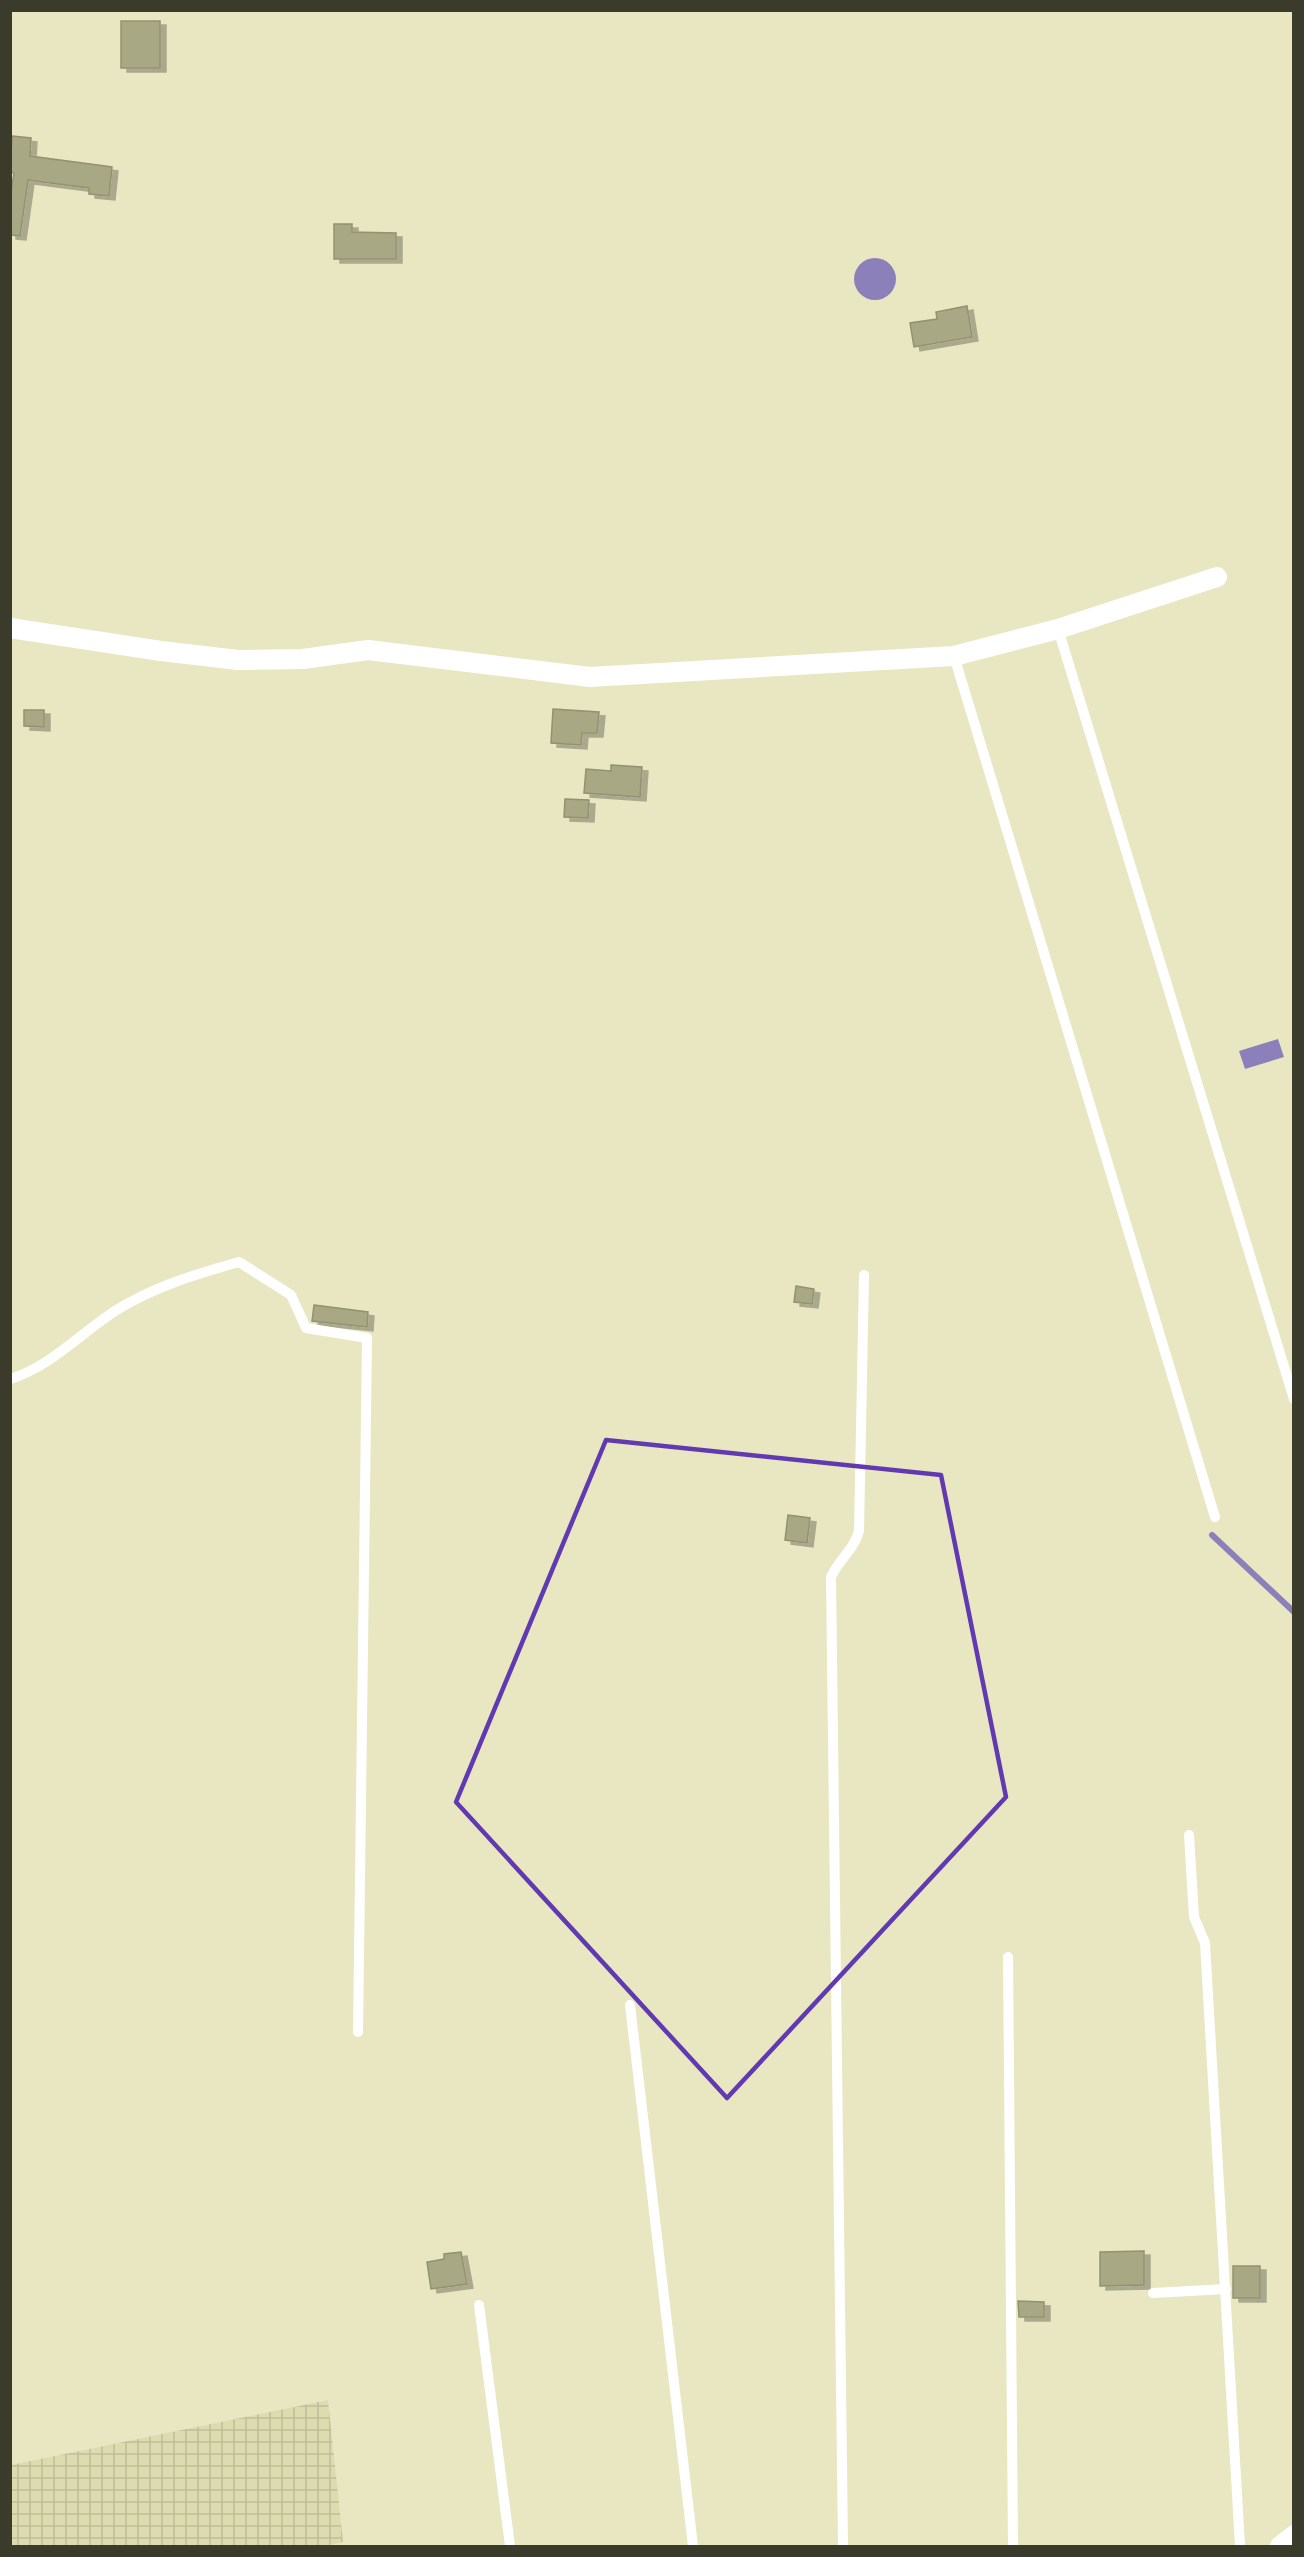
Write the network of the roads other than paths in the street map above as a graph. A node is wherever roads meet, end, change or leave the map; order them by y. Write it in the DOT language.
graph roads {
  1 [pos="1217,577"];
  2 [pos="10,628"];
  3 [pos="1058,629"];
  4 [pos="954,656"];
  5 [pos="864,1275"];
  6 [pos="10,1379"];
  7 [pos="1293,1399"];
  8 [pos="1215,1517"];
  9 [pos="1189,1835"];
  10 [pos="1008,1956"];
  11 [pos="630,2005"];
  12 [pos="358,2032"];
  13 [pos="1226,2289"];
  14 [pos="1153,2293"];
  15 [pos="479,2305"];
  16 [pos="1293,2535"];
  17 [pos="510,2547"];
  18 [pos="693,2547"];
  19 [pos="843,2547"];
  20 [pos="1012,2547"];
  21 [pos="1240,2547"];
  22 [pos="1280,2547"];
  1 -- 3 [label="street"];
  2 -- 4 [label="street"];
  3 -- 4 [label="street"];
  3 -- 7 [label="lane"];
  4 -- 8 [label="lane"];
  5 -- 19 [label="lane"];
  6 -- 12 [label="lane"];
  9 -- 13 [label="lane"];
  10 -- 20 [label="lane"];
  11 -- 18 [label="lane"];
  13 -- 14 [label="lane"];
  13 -- 21 [label="lane"];
  15 -- 17 [label="lane"];
  16 -- 22 [label="street"];
}
